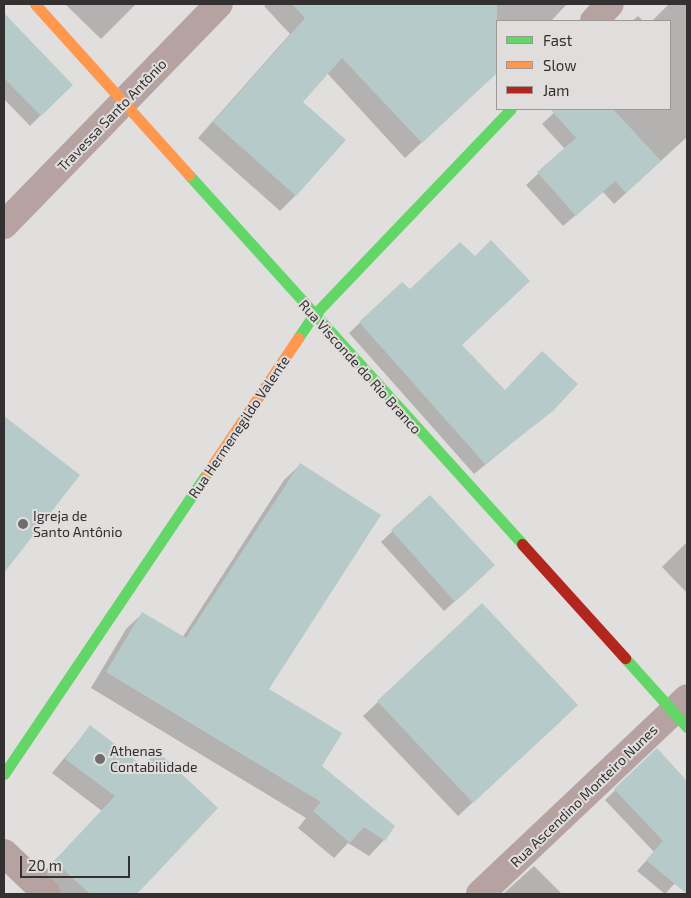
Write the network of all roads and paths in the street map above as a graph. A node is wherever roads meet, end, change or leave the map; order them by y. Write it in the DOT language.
graph roads {
  1 [pos="34,4"];
  2 [pos="219,4"];
  3 [pos="610,4"];
  4 [pos="595,20"];
  5 [pos="123,104"];
  6 [pos="509,110"];
  7 [pos="4,225"];
  8 [pos="313,316"];
  9 [pos="682,712"];
  10 [pos="4,774"];
  11 [pos="4,853"];
  12 [pos="47,894"];
  13 [pos="480,894"];
  1 -- 5 [label="street, Rua Visconde do Rio Branco"];
  2 -- 5 [label="street, Travessa Santo Antônio"];
  3 -- 4 [label="street"];
  5 -- 7 [label="street, Travessa Santo Antônio"];
  5 -- 8 [label="street, Rua Visconde do Rio Branco"];
  6 -- 8 [label="street, Rua Hermenegildo Valente"];
  8 -- 9 [label="street, Rua Visconde do Rio Branco"];
  8 -- 10 [label="street, Rua Hermenegildo Valente"];
  9 -- 13 [label="street, Rua Ascendino Monteiro Nunes"];
  11 -- 12 [label="street"];
}
